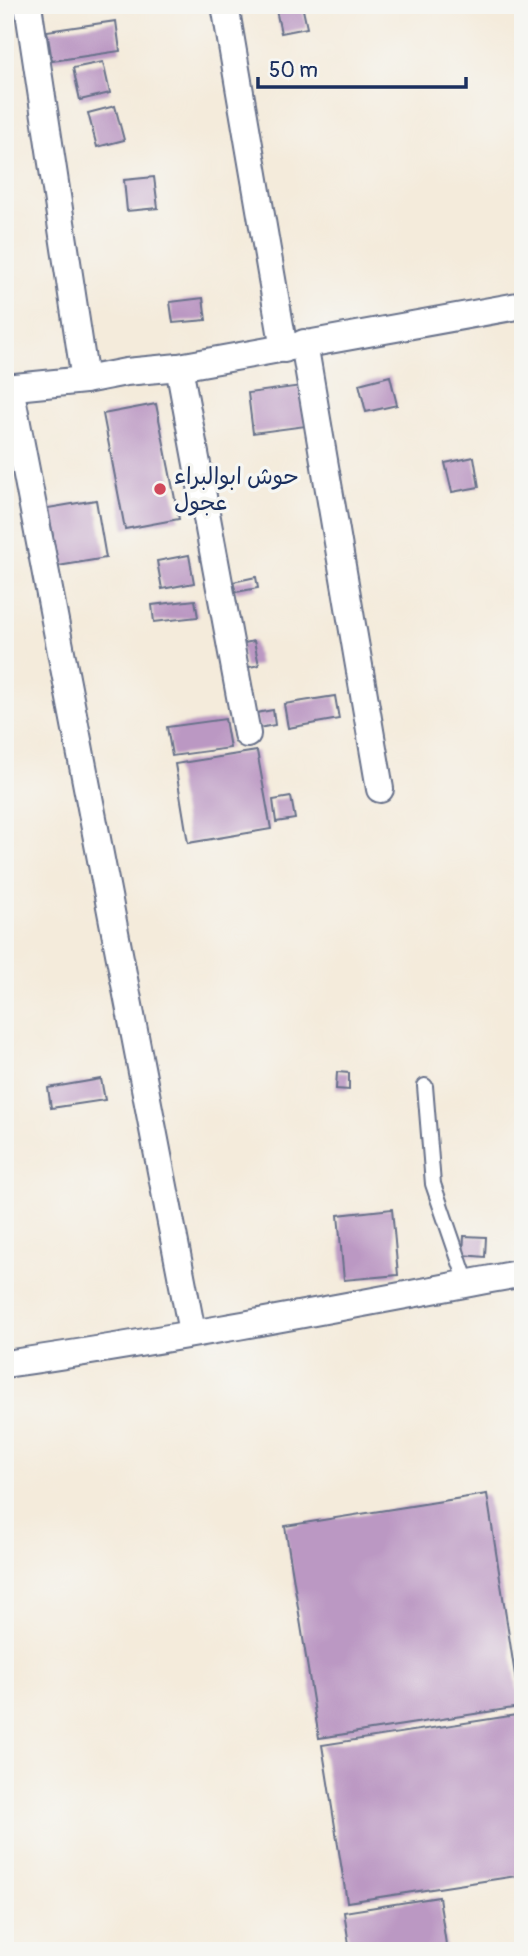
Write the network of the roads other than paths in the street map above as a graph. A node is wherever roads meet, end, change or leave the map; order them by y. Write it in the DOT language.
graph roads {
  1 [pos="28,5"];
  2 [pos="225,5"];
  3 [pos="523,305"];
  4 [pos="294,346"];
  5 [pos="179,367"];
  6 [pos="85,380"];
  7 [pos="8,387"];
  8 [pos="247,734"];
  9 [pos="380,789"];
  10 [pos="425,1086"];
  11 [pos="523,1273"];
  12 [pos="467,1283"];
  13 [pos="192,1332"];
  14 [pos="5,1364"];
  1 -- 6 [label="street"];
  2 -- 4 [label="street"];
  3 -- 4 [label="street"];
  4 -- 5 [label="street"];
  4 -- 9 [label="street"];
  5 -- 6 [label="street"];
  5 -- 8 [label="street"];
  6 -- 7 [label="street"];
  7 -- 13 [label="street"];
  10 -- 12 [label="lane"];
  11 -- 12 [label="street"];
  12 -- 13 [label="street"];
  13 -- 14 [label="street"];
}
